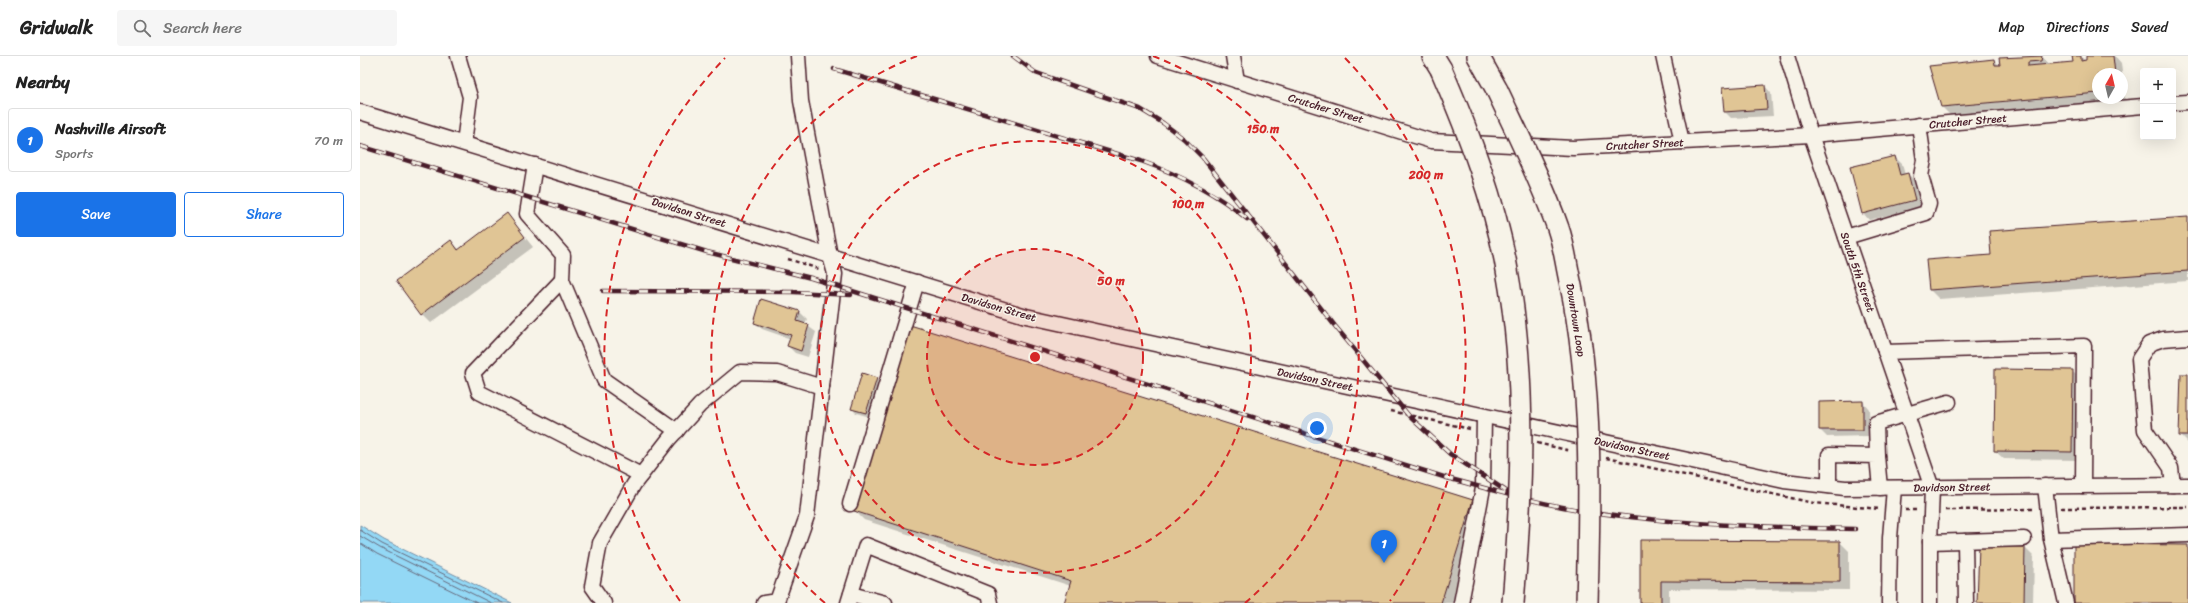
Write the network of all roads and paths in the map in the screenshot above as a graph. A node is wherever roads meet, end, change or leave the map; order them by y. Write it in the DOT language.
graph roads {
  1 [pos="458,56"];
  2 [pos="798,56"];
  3 [pos="1158,56"];
  4 [pos="1233,56"];
  5 [pos="1478,56"];
  6 [pos="1663,56"];
  7 [pos="1787,56"];
  8 [pos="1438,63"];
  9 [pos="1237,80"];
  10 [pos="2188,102"];
  11 [pos="2176,103"];
  12 [pos="2140,106"];
  13 [pos="360,112"];
  14 [pos="1919,125"];
  15 [pos="1811,135"];
  16 [pos="1682,142"];
  17 [pos="464,143"];
  18 [pos="535,165"];
  19 [pos="1846,237"];
  20 [pos="830,256"];
  21 [pos="562,280"];
  22 [pos="917,282"];
  23 [pos="2188,337"];
  24 [pos="1885,352"];
  25 [pos="822,386"];
  26 [pos="1949,402"];
  27 [pos="1906,414"];
  28 [pos="1484,416"];
  29 [pos="677,430"];
  30 [pos="1877,456"];
  31 [pos="641,475"];
  32 [pos="2188,484"];
  33 [pos="2173,485"];
  34 [pos="1829,486"];
  35 [pos="2045,486"];
  36 [pos="2083,486"];
  37 [pos="1887,488"];
  38 [pos="1932,488"];
  39 [pos="850,504"];
  40 [pos="2188,535"];
  41 [pos="2024,539"];
  42 [pos="2051,539"];
  43 [pos="1966,541"];
  44 [pos="1930,542"];
  45 [pos="850,598"];
  46 [pos="604,603"];
  47 [pos="764,603"];
  48 [pos="885,603"];
  49 [pos="990,603"];
  50 [pos="1461,603"];
  51 [pos="1513,603"];
  52 [pos="1587,603"];
  53 [pos="1889,603"];
  54 [pos="1930,603"];
  55 [pos="1966,603"];
  56 [pos="2066,603"];
  1 -- 17 [label="street"];
  2 -- 20 [label="street"];
  3 -- 9 [label="street, Crutcher Street"];
  4 -- 9 [label="street"];
  5 -- 52 [label="highway, Downtown Loop, bridge"];
  6 -- 16 [label="street"];
  7 -- 15 [label="street, South 5th Street"];
  8 -- 51 [label="highway, bridge"];
  9 -- 16 [label="street, Crutcher Street"];
  10 -- 11 [label="street"];
  12 -- 14 [label="street, Crutcher Street"];
  13 -- 17 [label="street, Davidson Street"];
  14 -- 15 [label="street, Crutcher Street"];
  14 -- 19 [label="street"];
  15 -- 16 [label="street, Crutcher Street"];
  15 -- 19 [label="street, South 5th Street"];
  17 -- 18 [label="street, Davidson Street"];
  18 -- 20 [label="street, Davidson Street"];
  18 -- 21 [label="street"];
  19 -- 24 [label="street, South 5th Street"];
  20 -- 22 [label="street, Davidson Street"];
  20 -- 25 [label="street"];
  21 -- 29 [label="street"];
  21 -- 31 [label="street"];
  22 -- 28 [label="street, Davidson Street"];
  22 -- 39 [label="street"];
  23 -- 33 [label="street"];
  24 -- 27 [label="street, South 5th Street"];
  24 -- 36 [label="street"];
  25 -- 29 [label="street"];
  25 -- 47 [label="street"];
  26 -- 27 [label="street"];
  27 -- 30 [label="street"];
  27 -- 38 [label="street, South 5th Street"];
  28 -- 34 [label="street, Davidson Street"];
  28 -- 50 [label="street"];
  29 -- 31 [label="street"];
  30 -- 34 [label="street"];
  30 -- 37 [label="street"];
  31 -- 46 [label="street"];
  32 -- 33 [label="street, Davidson Street"];
  33 -- 36 [label="street, Davidson Street"];
  34 -- 37 [label="street, Davidson Street"];
  35 -- 36 [label="street, Davidson Street"];
  35 -- 38 [label="street, Davidson Street"];
  35 -- 42 [label="street"];
  37 -- 38 [label="street, Davidson Street"];
  37 -- 53 [label="street"];
  38 -- 44 [label="street"];
  40 -- 42 [label="street"];
  41 -- 43 [label="street"];
  42 -- 56 [label="street"];
  43 -- 44 [label="street"];
  43 -- 55 [label="street"];
  44 -- 54 [label="street"];
  45 -- 48 [label="street"];
  45 -- 49 [label="street"];
}
